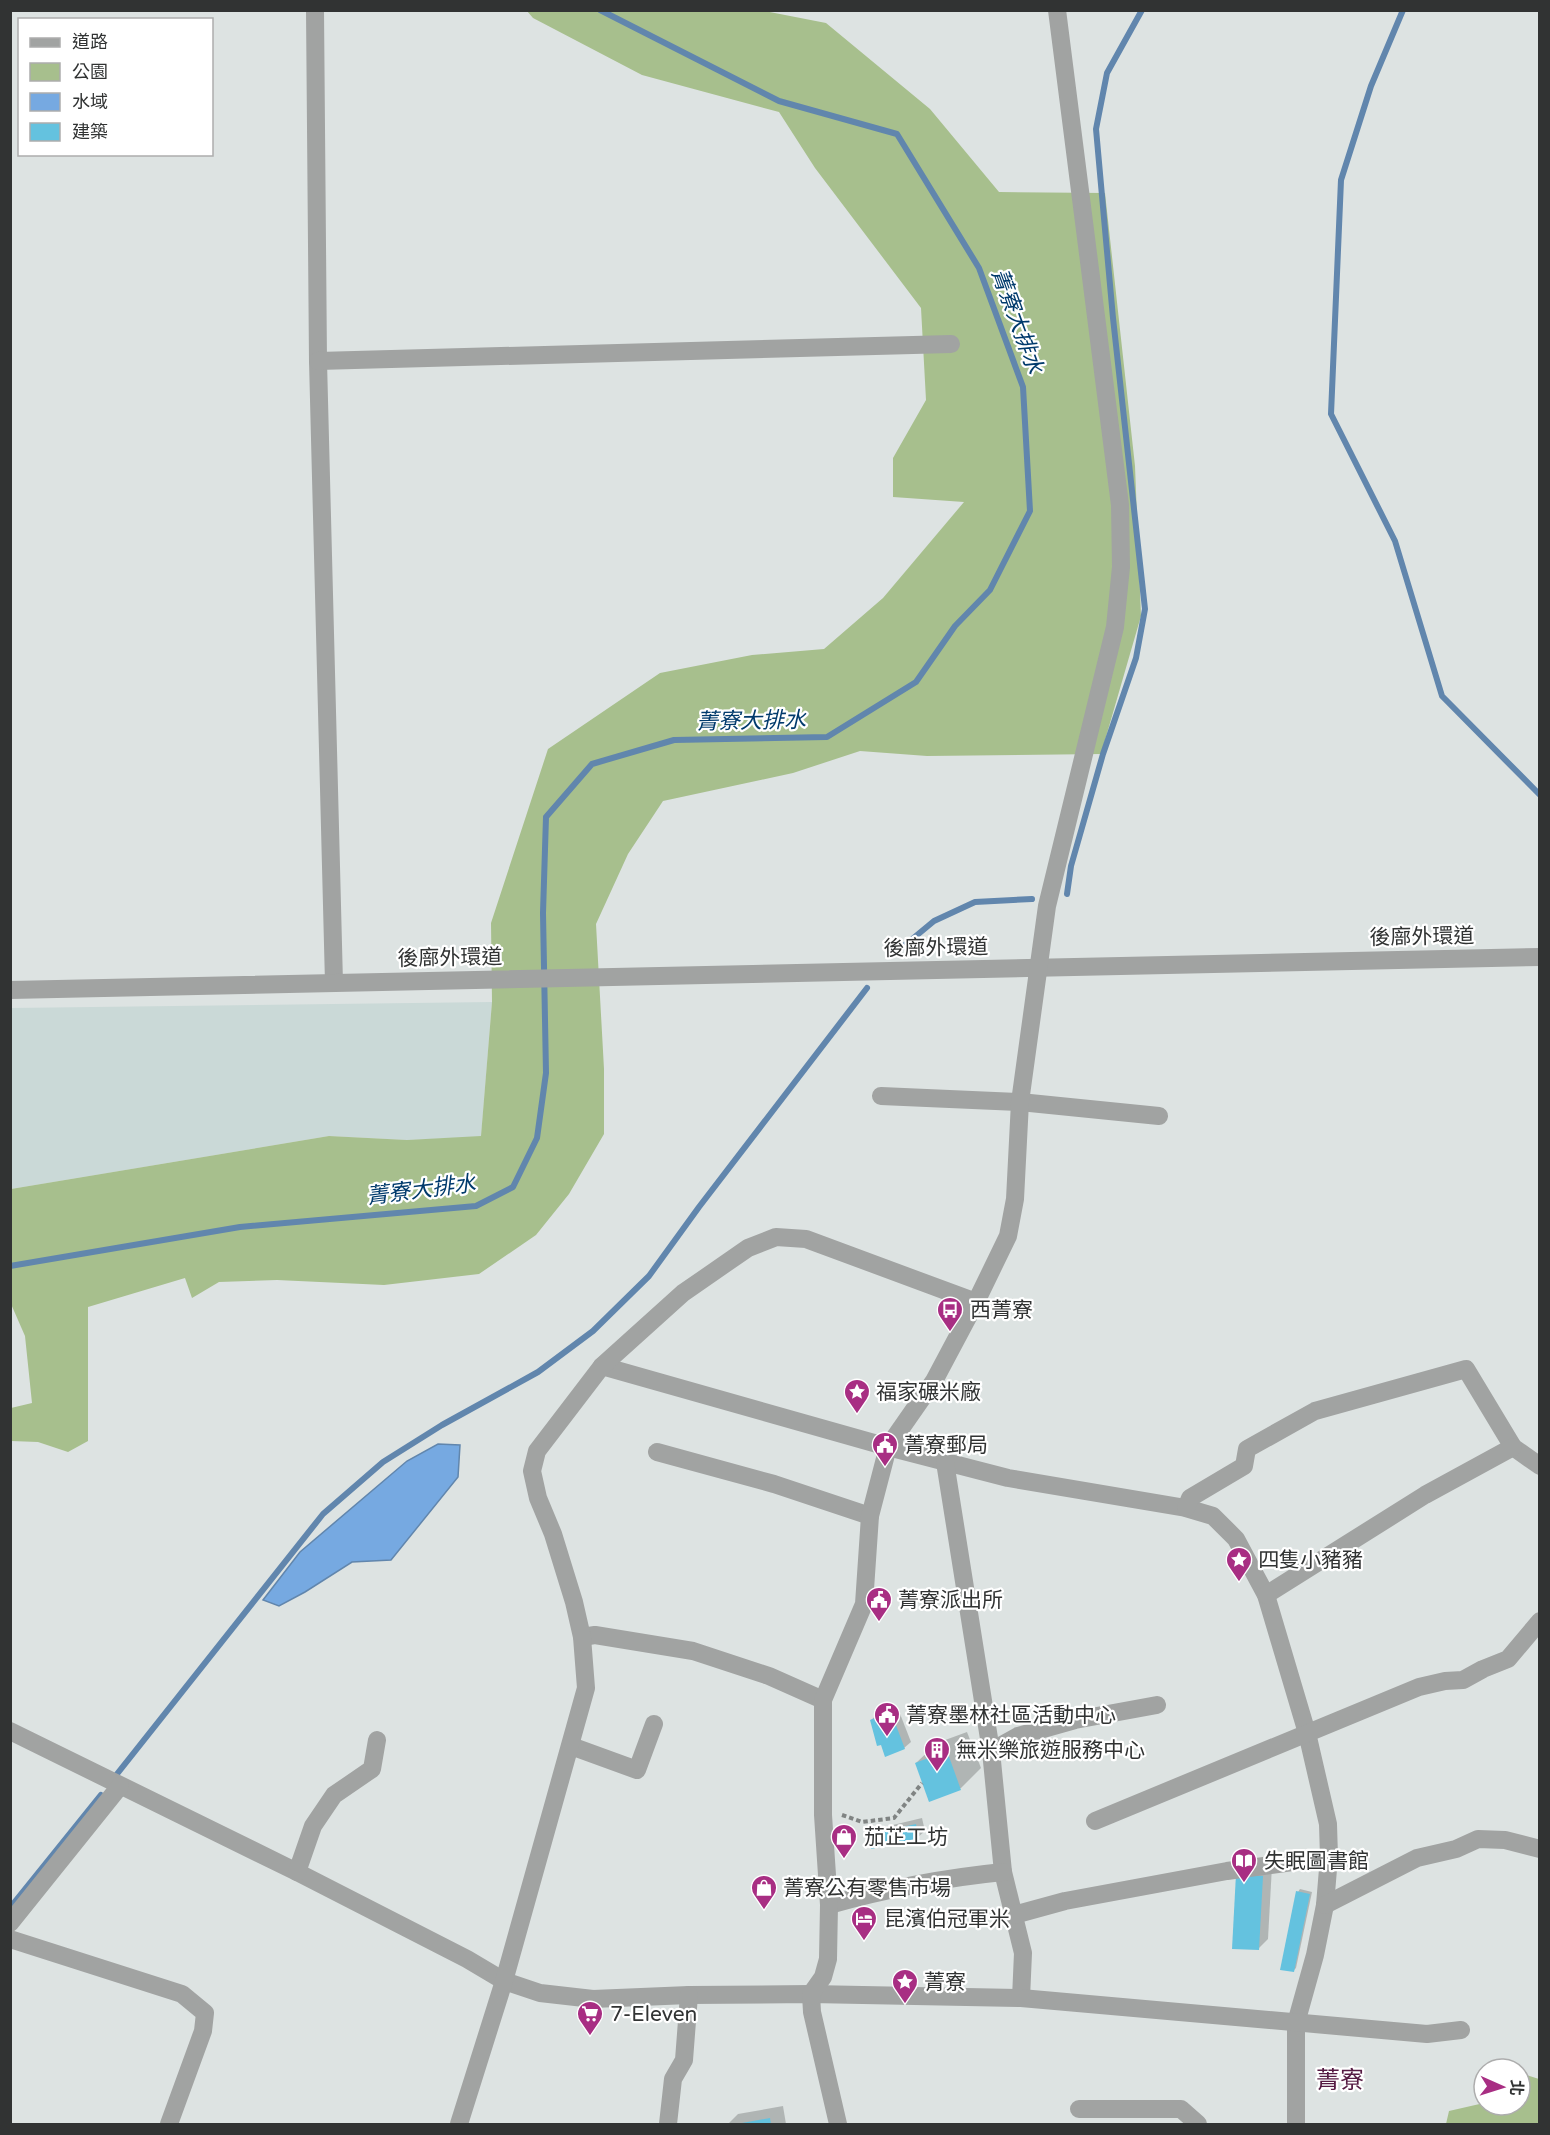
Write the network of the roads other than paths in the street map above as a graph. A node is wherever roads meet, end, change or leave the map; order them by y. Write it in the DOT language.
graph roads {
  1 [pos="315,10"];
  2 [pos="1057,10"];
  3 [pos="951,344"];
  4 [pos="318,361"];
  5 [pos="1539,957"];
  6 [pos="1037,969"];
  7 [pos="334,983"];
  8 [pos="10,990"];
  9 [pos="881,1096"];
  10 [pos="1020,1102"];
  11 [pos="1159,1116"];
  12 [pos="976,1302"];
  13 [pos="602,1366"];
  14 [pos="888,1447"];
  15 [pos="1513,1447"];
  16 [pos="657,1452"];
  17 [pos="945,1462"];
  18 [pos="1539,1466"];
  19 [pos="1186,1508"];
  20 [pos="870,1516"];
  21 [pos="1266,1595"];
  22 [pos="1539,1621"];
  23 [pos="582,1637"];
  24 [pos="823,1700"];
  25 [pos="1157,1705"];
  26 [pos="654,1724"];
  27 [pos="10,1731"];
  28 [pos="1307,1733"];
  29 [pos="377,1740"];
  30 [pos="571,1746"];
  31 [pos="991,1751"];
  32 [pos="120,1786"];
  33 [pos="1095,1821"];
  34 [pos="1539,1849"];
  35 [pos="1329,1857"];
  36 [pos="297,1872"];
  37 [pos="1003,1872"];
  38 [pos="829,1905"];
  39 [pos="1325,1905"];
  40 [pos="1014,1914"];
  41 [pos="10,1923"];
  42 [pos="10,1940"];
  43 [pos="504,1981"];
  44 [pos="811,1994"];
  45 [pos="689,1995"];
  46 [pos="1021,1998"];
  47 [pos="1296,2023"];
  48 [pos="1461,2030"];
  49 [pos="1079,2109"];
  50 [pos="169,2124"];
  51 [pos="459,2124"];
  52 [pos="668,2124"];
  53 [pos="838,2124"];
  54 [pos="1198,2124"];
  55 [pos="1296,2124"];
  1 -- 4 [label="street"];
  2 -- 6 [label="street"];
  3 -- 4 [label="street"];
  4 -- 7 [label="street"];
  5 -- 6 [label="street, 後廍外環道"];
  6 -- 7 [label="street, 後廍外環道"];
  6 -- 10 [label="street"];
  7 -- 8 [label="street, 後廍外環道"];
  9 -- 10 [label="street"];
  10 -- 11 [label="street"];
  10 -- 12 [label="street"];
  12 -- 13 [label="street"];
  12 -- 14 [label="street"];
  13 -- 14 [label="street"];
  13 -- 23 [label="street"];
  14 -- 17 [label="street"];
  14 -- 20 [label="street"];
  15 -- 18 [label="street"];
  15 -- 19 [label="street"];
  15 -- 21 [label="street"];
  16 -- 20 [label="street"];
  17 -- 19 [label="street"];
  17 -- 31 [label="street"];
  19 -- 21 [label="street"];
  20 -- 24 [label="street"];
  21 -- 28 [label="street"];
  22 -- 28 [label="street"];
  23 -- 24 [label="street"];
  23 -- 30 [label="street"];
  24 -- 38 [label="street"];
  25 -- 31 [label="street"];
  26 -- 30 [label="street"];
  27 -- 32 [label="street"];
  28 -- 33 [label="street"];
  28 -- 35 [label="street"];
  29 -- 36 [label="street"];
  30 -- 43 [label="street"];
  31 -- 37 [label="street"];
  32 -- 36 [label="street"];
  32 -- 41 [label="street"];
  34 -- 39 [label="street"];
  35 -- 39 [label="street"];
  35 -- 40 [label="street"];
  36 -- 43 [label="street"];
  37 -- 38 [label="street"];
  37 -- 40 [label="street"];
  38 -- 44 [label="street"];
  39 -- 47 [label="street"];
  40 -- 46 [label="street"];
  42 -- 50 [label="street"];
  43 -- 45 [label="street"];
  43 -- 51 [label="street"];
  44 -- 45 [label="street"];
  44 -- 46 [label="street"];
  44 -- 53 [label="street"];
  45 -- 52 [label="street"];
  46 -- 47 [label="street"];
  47 -- 48 [label="street"];
  47 -- 55 [label="street"];
  49 -- 54 [label="street"];
}
